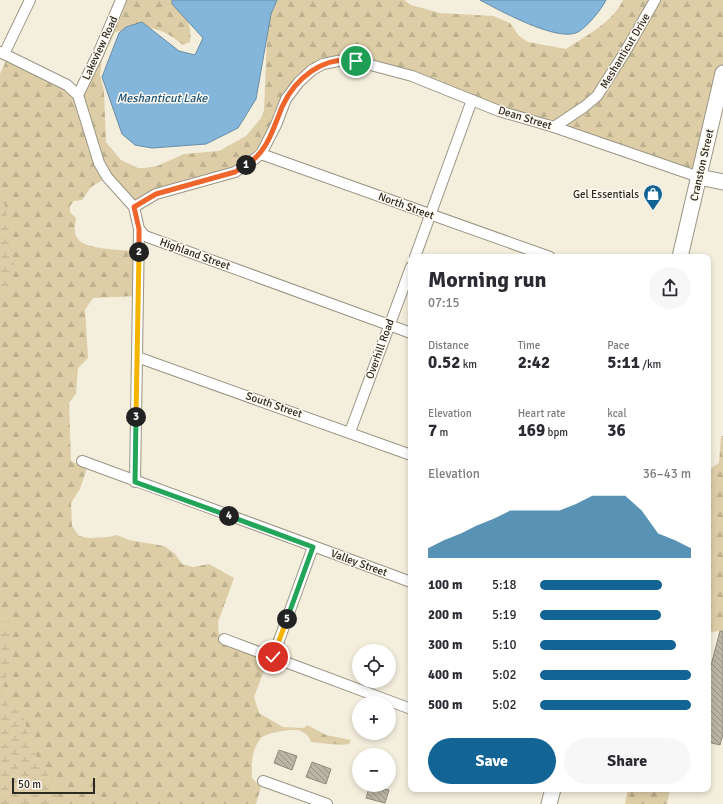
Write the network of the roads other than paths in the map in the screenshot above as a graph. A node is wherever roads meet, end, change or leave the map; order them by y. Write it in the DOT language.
graph roads {
  1 [pos="30,0"];
  2 [pos="121,0"];
  3 [pos="655,0"];
  4 [pos="2,53"];
  5 [pos="723,73"];
  6 [pos="78,95"];
  7 [pos="472,100"];
  8 [pos="554,127"];
  9 [pos="261,154"];
  10 [pos="699,177"];
  11 [pos="723,182"];
  12 [pos="134,207"];
  13 [pos="432,215"];
  14 [pos="139,229"];
  15 [pos="416,254"];
  16 [pos="542,254"];
  17 [pos="681,254"];
  18 [pos="408,275"];
  19 [pos="388,325"];
  20 [pos="408,332"];
  21 [pos="137,357"];
  22 [pos="350,432"];
  23 [pos="408,454"];
  24 [pos="82,461"];
  25 [pos="135,482"];
  26 [pos="313,547"];
  27 [pos="408,581"];
  28 [pos="224,639"];
  29 [pos="273,657"];
  30 [pos="408,708"];
  31 [pos="263,781"];
  32 [pos="552,792"];
  33 [pos="327,804"];
  34 [pos="549,804"];
  1 -- 4 [label="street"];
  2 -- 6 [label="street, Lakeview Road"];
  3 -- 8 [label="street, Meshanticut Drive"];
  4 -- 6 [label="street"];
  5 -- 10 [label="street, Cranston Street"];
  6 -- 12 [label="street"];
  7 -- 8 [label="street, Dean Street"];
  7 -- 9 [label="street, Dean Street"];
  7 -- 13 [label="street"];
  8 -- 10 [label="street, Dean Street"];
  9 -- 12 [label="street"];
  9 -- 13 [label="street, North Street"];
  10 -- 11 [label="street, Dean Street"];
  10 -- 17 [label="street, Cranston Street"];
  12 -- 14 [label="street"];
  13 -- 15 [label="street"];
  13 -- 16 [label="street, North Street"];
  14 -- 19 [label="street, Highland Street"];
  14 -- 21 [label="street"];
  18 -- 19 [label="street, Overhill Road"];
  19 -- 20 [label="street, Highland Street"];
  19 -- 22 [label="street, Overhill Road"];
  21 -- 22 [label="street, South Street"];
  21 -- 25 [label="street"];
  22 -- 23 [label="street, South Street"];
  24 -- 25 [label="street, Valley Street"];
  25 -- 26 [label="street, Valley Street"];
  26 -- 27 [label="street, Valley Street"];
  26 -- 29 [label="street"];
  28 -- 29 [label="street"];
  29 -- 30 [label="street"];
  31 -- 33 [label="street"];
  32 -- 34 [label="street"];
}
